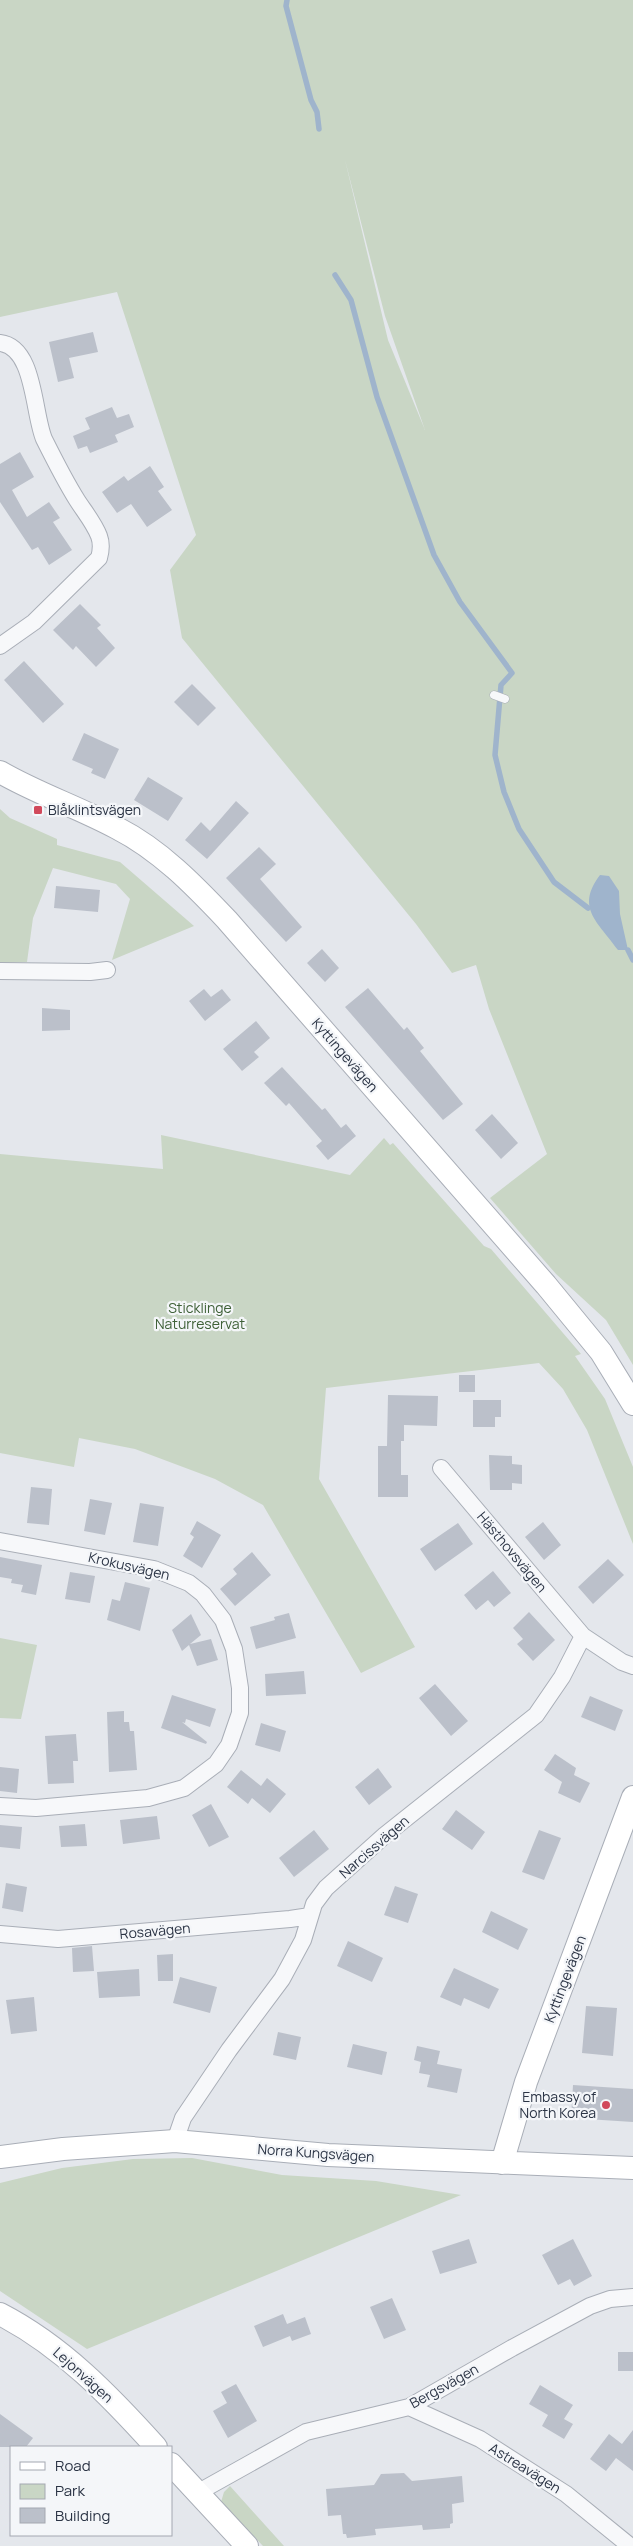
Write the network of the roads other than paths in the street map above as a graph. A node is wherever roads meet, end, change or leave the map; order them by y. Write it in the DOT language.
graph roads {
  1 [pos="0,343"];
  2 [pos="0,646"];
  3 [pos="494,695"];
  4 [pos="505,699"];
  5 [pos="0,772"];
  6 [pos="107,970"];
  7 [pos="0,971"];
  8 [pos="633,1404"];
  9 [pos="441,1468"];
  10 [pos="0,1540"];
  11 [pos="583,1636"];
  12 [pos="633,1666"];
  13 [pos="633,1797"];
  14 [pos="0,1806"];
  15 [pos="310,1916"];
  16 [pos="0,1934"];
  17 [pos="175,2141"];
  18 [pos="0,2158"];
  19 [pos="502,2163"];
  20 [pos="633,2168"];
  21 [pos="633,2297"];
  22 [pos="0,2314"];
  23 [pos="408,2407"];
  24 [pos="155,2446"];
  25 [pos="172,2465"];
  26 [pos="197,2493"];
  27 [pos="248,2546"];
  28 [pos="630,2546"];
  1 -- 2 [label="street"];
  3 -- 4 [label="lane"];
  5 -- 8 [label="street, Kyttingevägen"];
  6 -- 7 [label="street"];
  9 -- 11 [label="street, Hästhovsvägen"];
  10 -- 14 [label="street, Krokusvägen"];
  11 -- 12 [label="street"];
  11 -- 15 [label="street, Narcissvägen"];
  13 -- 19 [label="street, Kyttingevägen"];
  15 -- 16 [label="street, Rosavägen"];
  15 -- 17 [label="street, Narcissvägen"];
  17 -- 18 [label="street, Norra Kungsvägen"];
  17 -- 19 [label="street, Norra Kungsvägen"];
  19 -- 20 [label="street, Norra Kungsvägen"];
  21 -- 23 [label="street, Bergsvägen"];
  22 -- 24 [label="street, Lejonvägen"];
  23 -- 26 [label="street, Bergsvägen"];
  23 -- 28 [label="street, Astreavägen"];
  25 -- 26 [label="street"];
  26 -- 27 [label="street"];
}
